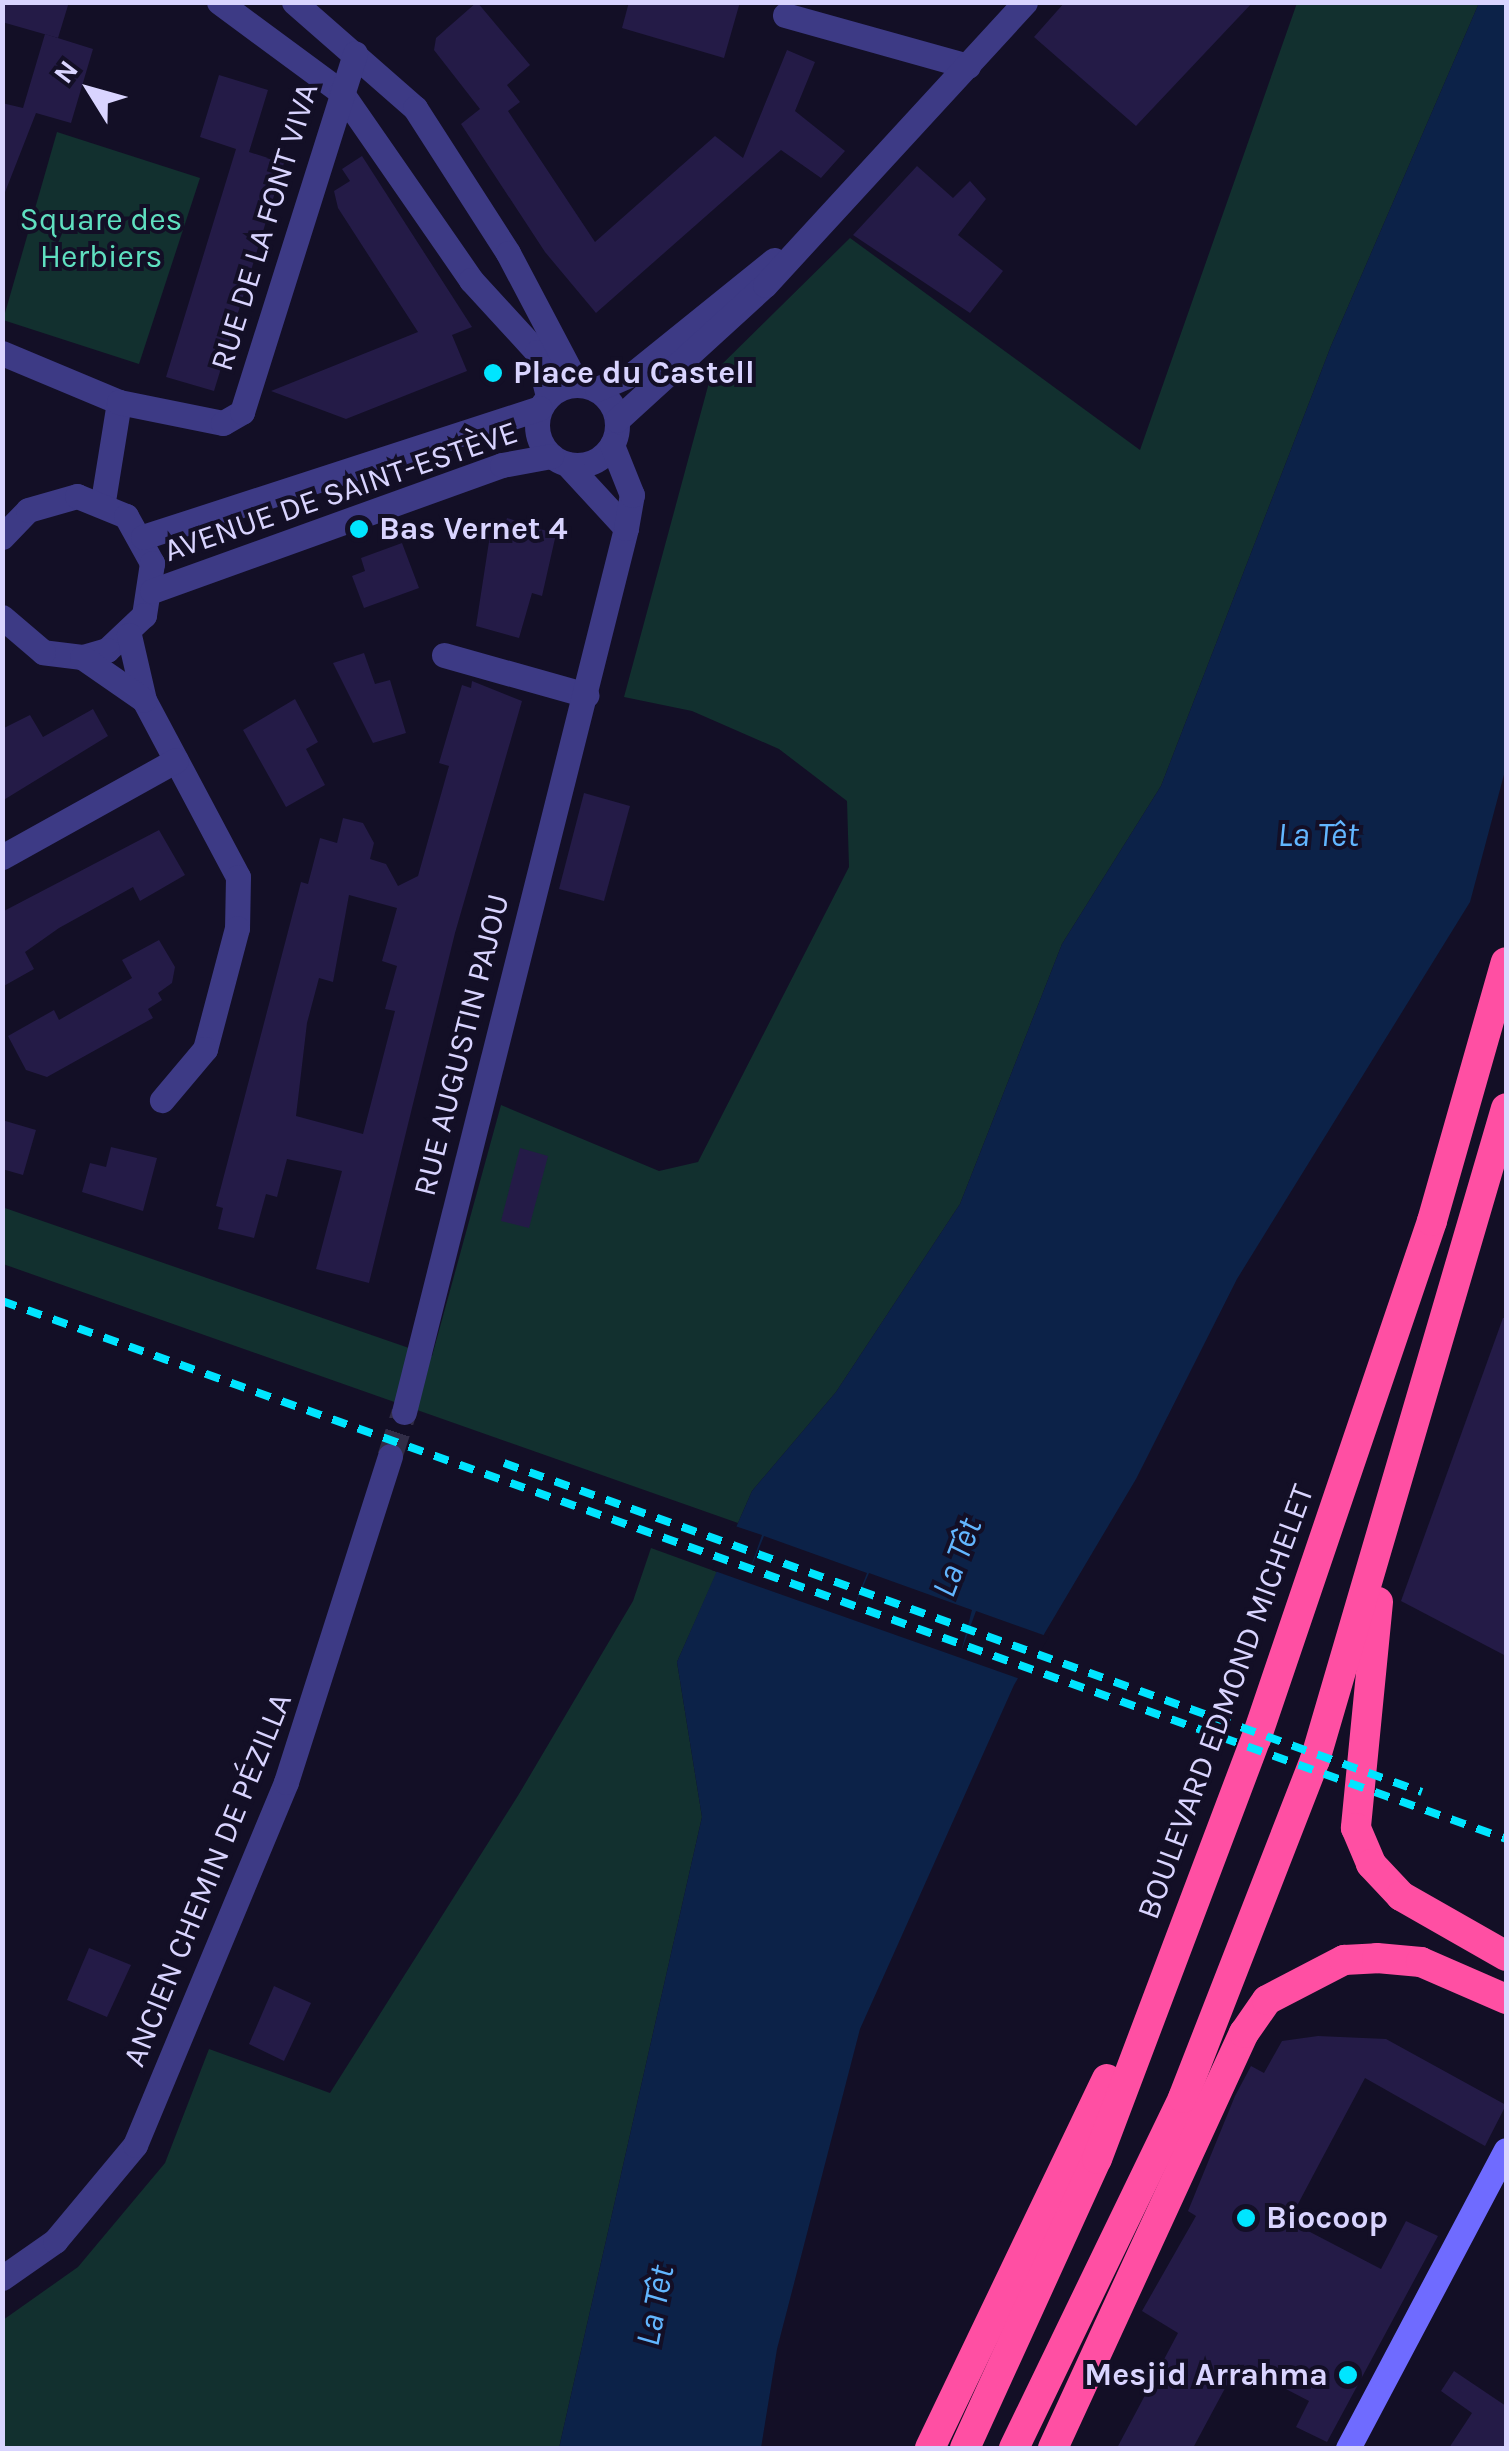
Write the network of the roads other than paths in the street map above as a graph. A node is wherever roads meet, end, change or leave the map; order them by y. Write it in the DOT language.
graph roads {
  1 [pos="218,2"];
  2 [pos="294,2"];
  3 [pos="1025,2"];
  4 [pos="786,15"];
  5 [pos="355,53"];
  6 [pos="968,66"];
  7 [pos="341,92"];
  8 [pos="800,244"];
  9 [pos="2,353"];
  10 [pos="587,387"];
  11 [pos="119,402"];
  12 [pos="544,402"];
  13 [pos="614,433"];
  14 [pos="559,460"];
  15 [pos="103,502"];
  16 [pos="15,507"];
  17 [pos="626,528"];
  18 [pos="2,536"];
  19 [pos="143,537"];
  20 [pos="152,591"];
  21 [pos="2,617"];
  22 [pos="128,635"];
  23 [pos="14,645"];
  24 [pos="444,654"];
  25 [pos="82,657"];
  26 [pos="586,695"];
  27 [pos="144,700"];
  28 [pos="176,760"];
  29 [pos="2,856"];
  30 [pos="1506,962"];
  31 [pos="162,1100"];
  32 [pos="1506,1108"];
  33 [pos="404,1412"];
  34 [pos="390,1456"];
  35 [pos="1389,1513"];
  36 [pos="1218,1830"];
  37 [pos="1506,1956"];
  38 [pos="1506,1999"];
  39 [pos="1506,2150"];
  40 [pos="2,2278"];
  41 [pos="930,2448"];
  42 [pos="965,2448"];
  43 [pos="1014,2448"];
  44 [pos="1053,2448"];
  45 [pos="1348,2448"];
  1 -- 7 [label="street"];
  2 -- 5 [label="street"];
  3 -- 6 [label="street"];
  4 -- 6 [label="street"];
  5 -- 7 [label="street, RUE DE LA FONT VIVA"];
  5 -- 10 [label="street"];
  6 -- 8 [label="street"];
  7 -- 11 [label="street, RUE DE LA FONT VIVA"];
  7 -- 12 [label="street"];
  8 -- 10 [label="street"];
  8 -- 13 [label="street"];
  9 -- 11 [label="street, RUE DE LA FONT VIVA"];
  10 -- 12 [label="street"];
  10 -- 13 [label="street"];
  11 -- 15 [label="street"];
  12 -- 14 [label="street"];
  12 -- 19 [label="street, AVENUE DE SAINT-ESTÈVE"];
  13 -- 14 [label="street"];
  13 -- 17 [label="street, RUE AUGUSTIN PAJOU"];
  14 -- 17 [label="street"];
  14 -- 20 [label="street, AVENUE DE SAINT-ESTÈVE"];
  15 -- 16 [label="street"];
  15 -- 19 [label="street"];
  16 -- 18 [label="street"];
  17 -- 26 [label="street, RUE AUGUSTIN PAJOU"];
  19 -- 20 [label="street"];
  20 -- 22 [label="street"];
  21 -- 23 [label="street"];
  22 -- 25 [label="street"];
  22 -- 27 [label="street"];
  23 -- 25 [label="street"];
  24 -- 26 [label="street"];
  25 -- 27 [label="street"];
  26 -- 33 [label="street, RUE AUGUSTIN PAJOU"];
  27 -- 28 [label="street"];
  28 -- 29 [label="street"];
  28 -- 31 [label="street"];
  30 -- 36 [label="highway, BOULEVARD EDMOND MICHELET"];
  32 -- 35 [label="highway"];
  34 -- 40 [label="street, ANCIEN CHEMIN DE PÉZILLA"];
  35 -- 37 [label="highway"];
  35 -- 43 [label="highway"];
  36 -- 41 [label="highway"];
  36 -- 42 [label="highway, BOULEVARD EDMOND MICHELET"];
  38 -- 44 [label="highway"];
  39 -- 45 [label="main road"];
}
